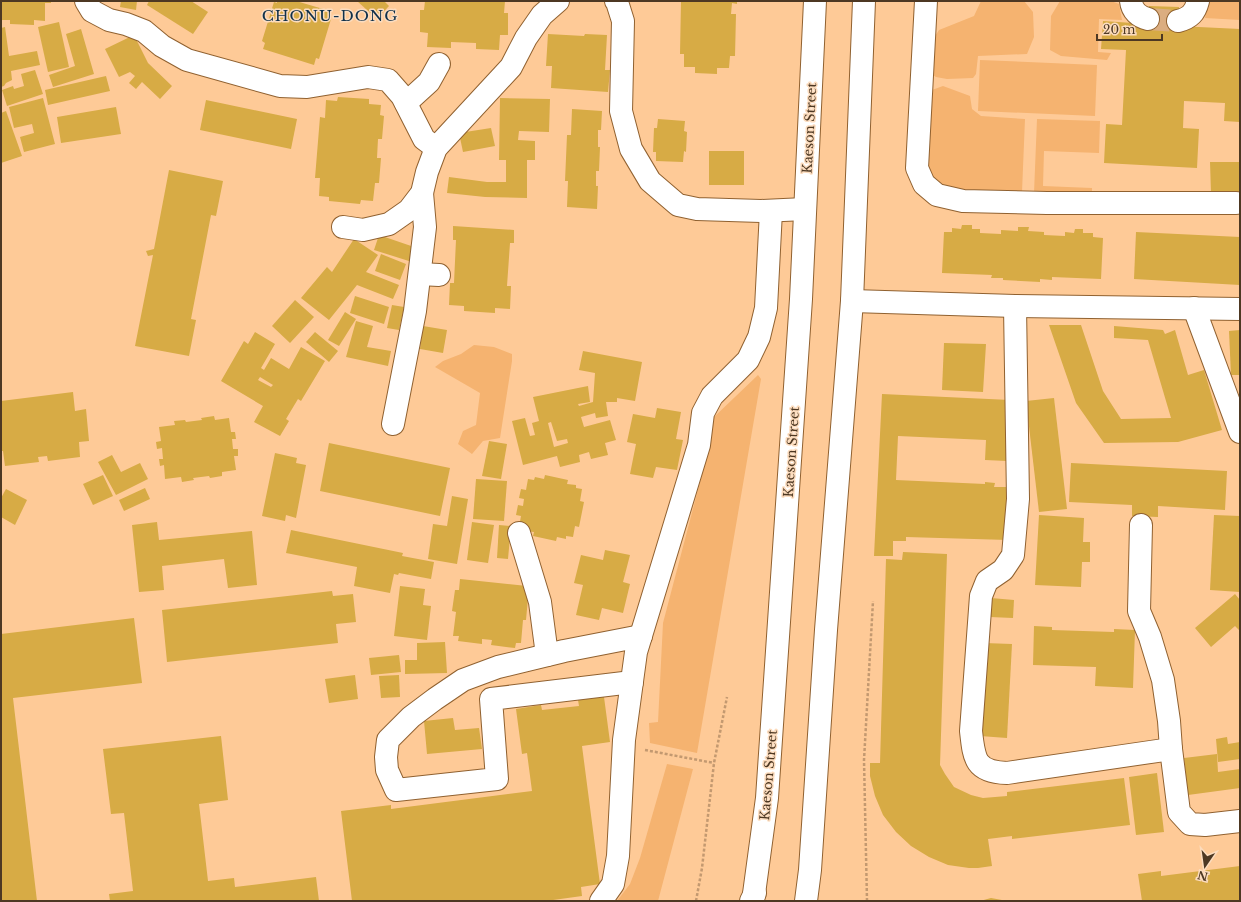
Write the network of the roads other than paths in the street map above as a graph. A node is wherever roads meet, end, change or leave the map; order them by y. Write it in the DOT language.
graph roads {
  1 [pos="86,1"];
  2 [pos="558,1"];
  3 [pos="616,1"];
  4 [pos="815,1"];
  5 [pos="864,1"];
  6 [pos="926,1"];
  7 [pos="1131,1"];
  8 [pos="1198,1"];
  9 [pos="1148,19"];
  10 [pos="1178,21"];
  11 [pos="439,64"];
  12 [pos="406,103"];
  13 [pos="436,148"];
  14 [pos="422,193"];
  15 [pos="1236,203"];
  16 [pos="805,209"];
  17 [pos="771,211"];
  18 [pos="343,227"];
  19 [pos="852,301"];
  20 [pos="1015,306"];
  21 [pos="1194,308"];
  22 [pos="1240,309"];
  23 [pos="393,424"];
  24 [pos="1240,432"];
  25 [pos="1141,525"];
  26 [pos="519,533"];
  27 [pos="641,636"];
  28 [pos="547,655"];
  29 [pos="632,682"];
  30 [pos="1171,749"];
  31 [pos="1240,820"];
  32 [pos="753,898"];
  33 [pos="601,901"];
  34 [pos="806,901"];
  1 -- 12 [label="street"];
  2 -- 13 [label="street"];
  3 -- 17 [label="street"];
  4 -- 16 [label="street, Kaeson Street"];
  5 -- 19 [label="street"];
  6 -- 15 [label="street"];
  7 -- 9 [label="street"];
  8 -- 10 [label="street"];
  11 -- 12 [label="street"];
  12 -- 13 [label="street"];
  13 -- 14 [label="street"];
  14 -- 18 [label="street"];
  14 -- 23 [label="street"];
  16 -- 17 [label="street"];
  16 -- 32 [label="street, Kaeson Street"];
  17 -- 27 [label="street"];
  19 -- 20 [label="street"];
  19 -- 34 [label="street"];
  20 -- 21 [label="street"];
  20 -- 30 [label="street"];
  21 -- 22 [label="street"];
  21 -- 24 [label="street"];
  25 -- 30 [label="street"];
  26 -- 28 [label="street"];
  27 -- 28 [label="street"];
  27 -- 29 [label="street"];
  28 -- 29 [label="street"];
  29 -- 33 [label="street"];
  30 -- 31 [label="street"];
}
